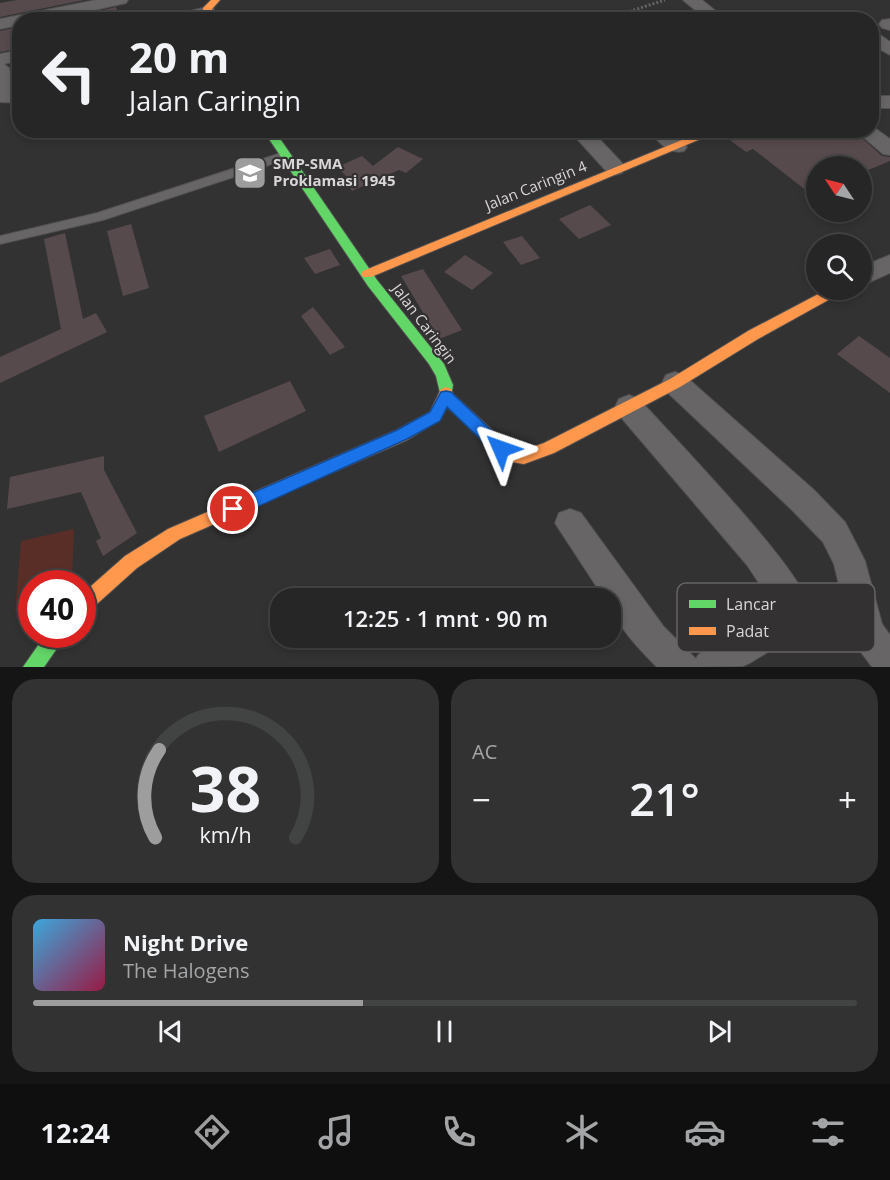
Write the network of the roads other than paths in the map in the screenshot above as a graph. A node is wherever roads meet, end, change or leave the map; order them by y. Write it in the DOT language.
graph roads {
  1 [pos="120,0"];
  2 [pos="691,0"];
  3 [pos="61,12"];
  4 [pos="708,12"];
  5 [pos="0,68"];
  6 [pos="12,98"];
  7 [pos="273,138"];
  8 [pos="587,138"];
  9 [pos="667,138"];
  10 [pos="698,138"];
  11 [pos="876,138"];
  12 [pos="677,147"];
  13 [pos="890,149"];
  14 [pos="284,155"];
  15 [pos="615,168"];
  16 [pos="0,240"];
  17 [pos="890,263"];
  18 [pos="872,272"];
  19 [pos="367,274"];
  20 [pos="817,300"];
  21 [pos="675,383"];
  22 [pos="446,397"];
  23 [pos="629,407"];
  24 [pos="570,523"];
  25 [pos="778,583"];
  26 [pos="855,583"];
  27 [pos="96,593"];
  28 [pos="875,643"];
  29 [pos="47,648"];
  30 [pos="735,652"];
  31 [pos="890,663"];
  32 [pos="32,667"];
  33 [pos="682,667"];
  34 [pos="710,667"];
  1 -- 3 [label="street"];
  2 -- 4 [label="street"];
  5 -- 6 [label="street"];
  7 -- 14 [label="street, Jalan Caringin"];
  8 -- 15 [label="street"];
  9 -- 12 [label="street"];
  10 -- 12 [label="street, Jalan Caringin 4"];
  11 -- 13 [label="street"];
  12 -- 19 [label="street, Jalan Caringin 4"];
  14 -- 16 [label="lane"];
  14 -- 19 [label="street, Jalan Caringin"];
  17 -- 18 [label="street"];
  19 -- 22 [label="street, Jalan Caringin"];
  20 -- 21 [label="street"];
  21 -- 23 [label="street"];
  21 -- 26 [label="street"];
  22 -- 23 [label="street"];
  22 -- 27 [label="street"];
  23 -- 25 [label="street"];
  24 -- 33 [label="street"];
  28 -- 31 [label="street"];
  29 -- 32 [label="street"];
  30 -- 34 [label="street"];
}
